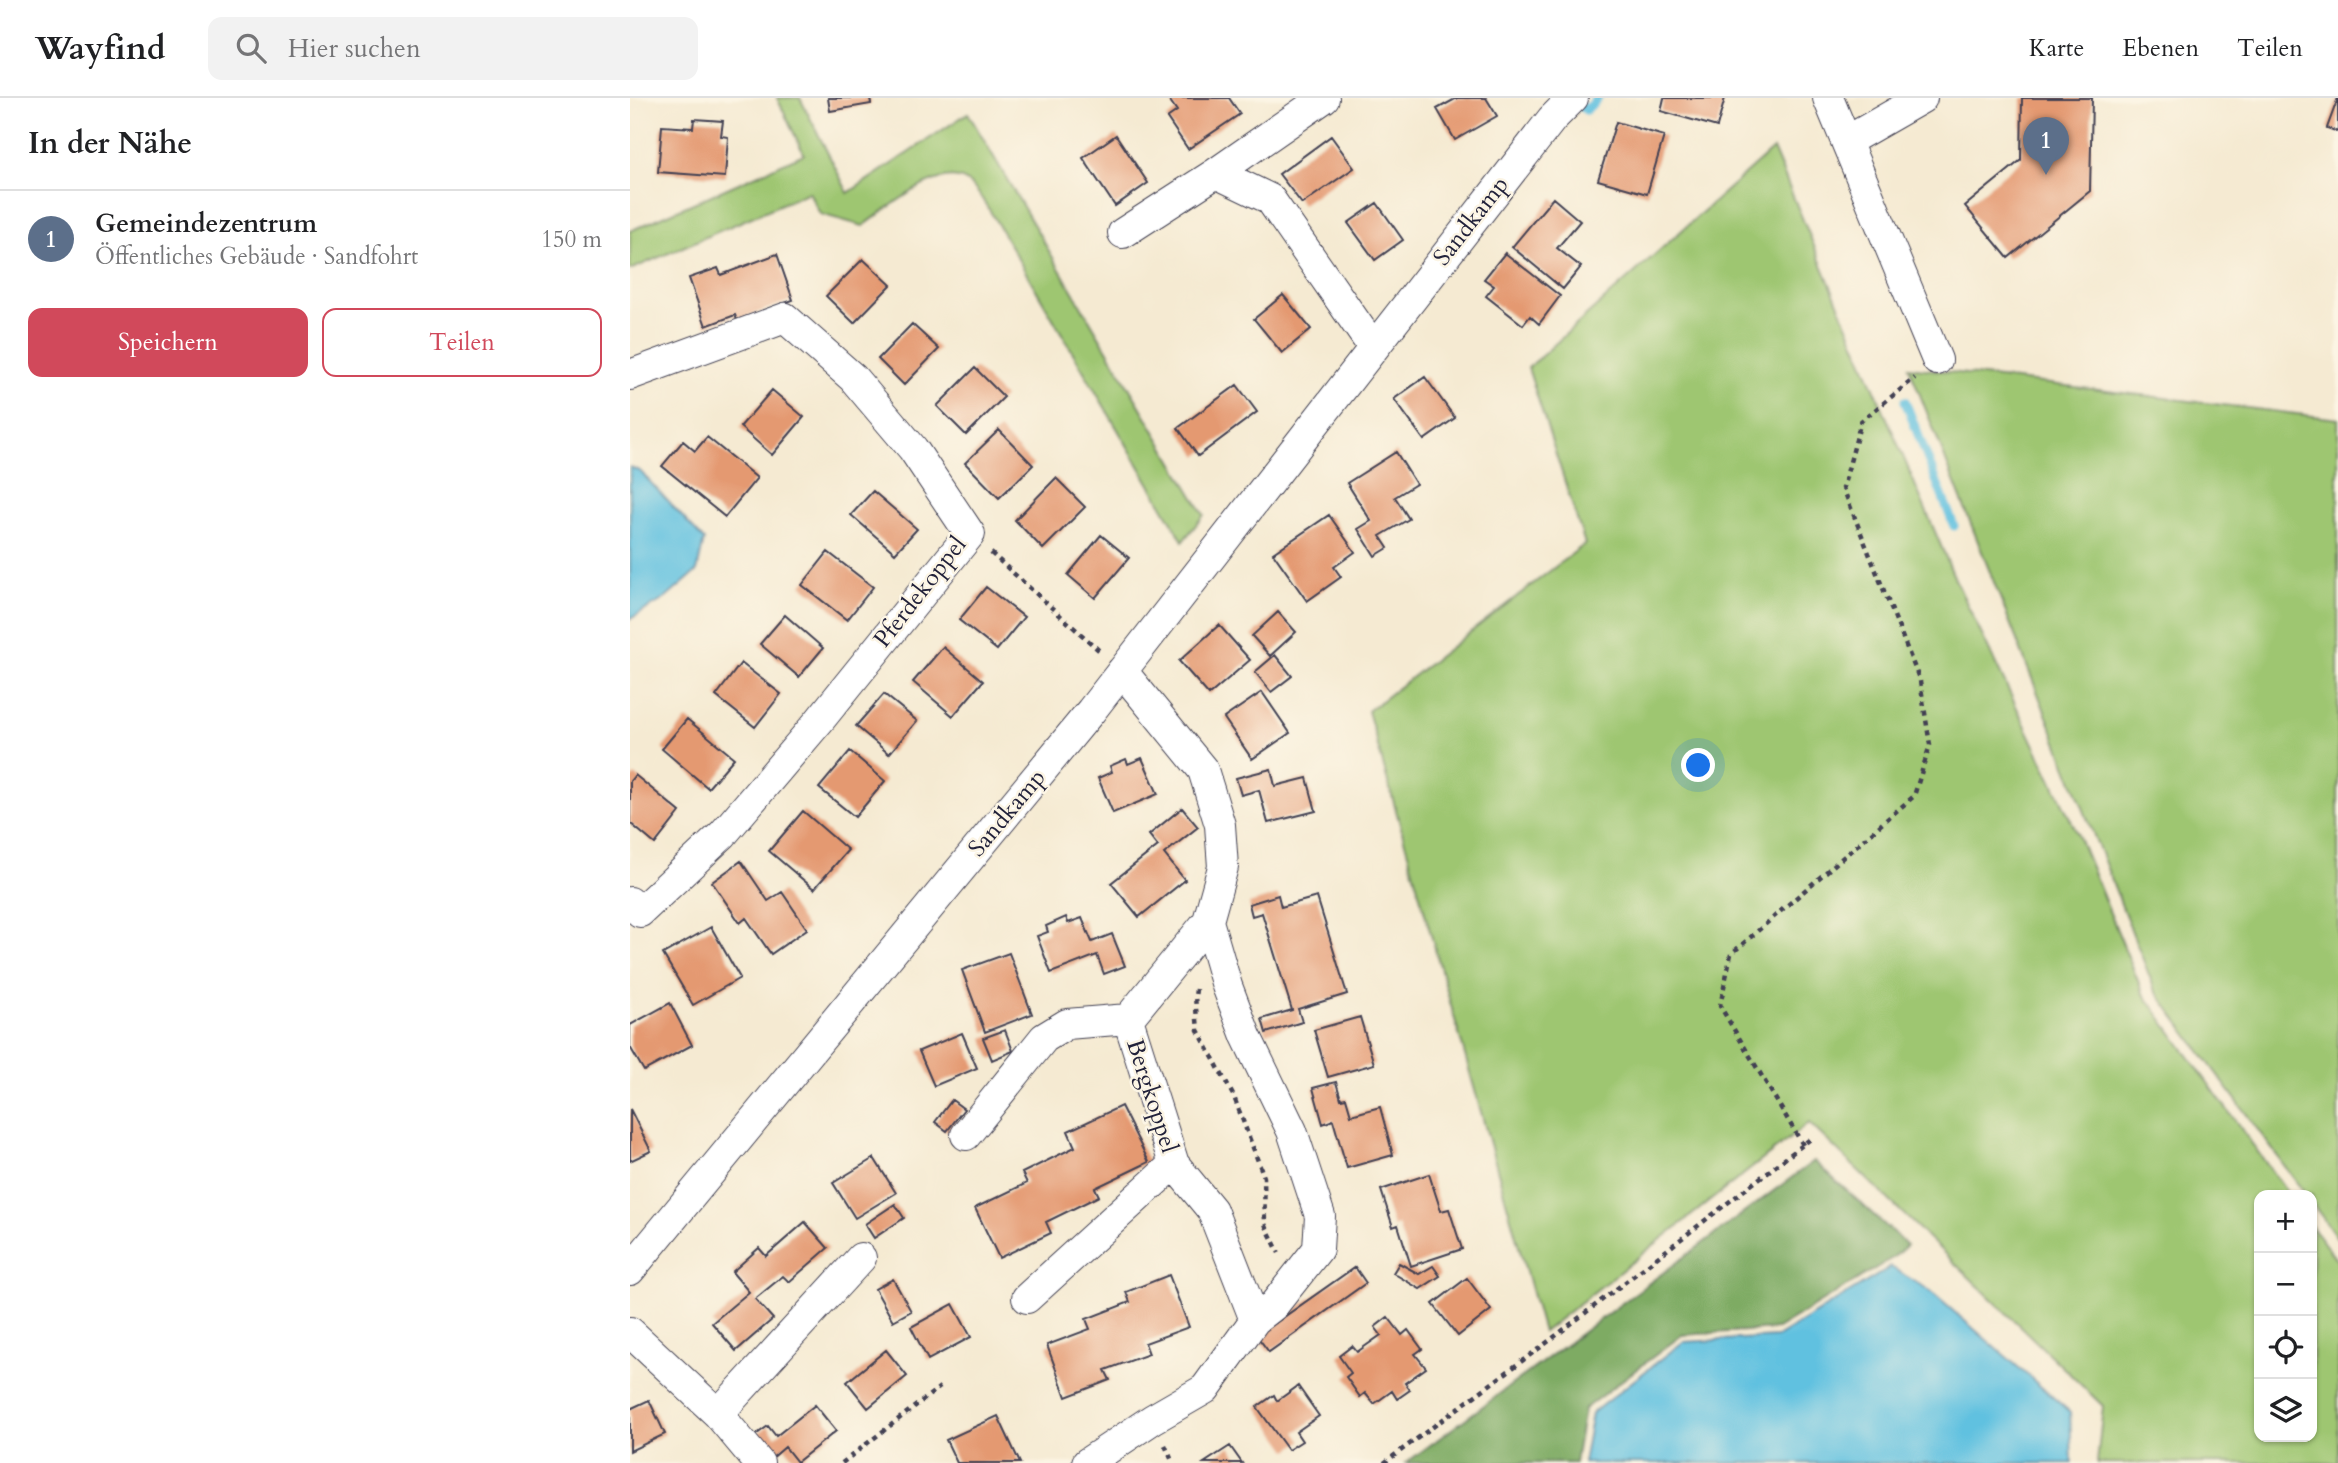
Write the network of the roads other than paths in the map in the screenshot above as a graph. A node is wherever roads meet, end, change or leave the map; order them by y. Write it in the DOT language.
graph roads {
  1 [pos="1324,98"];
  2 [pos="1573,98"];
  3 [pos="1828,98"];
  4 [pos="1922,98"];
  5 [pos="1847,141"];
  6 [pos="1216,173"];
  7 [pos="1123,233"];
  8 [pos="1373,347"];
  9 [pos="1937,360"];
  10 [pos="630,375"];
  11 [pos="1122,671"];
  12 [pos="630,902"];
  13 [pos="1208,921"];
  14 [pos="1128,1019"];
  15 [pos="966,1135"];
  16 [pos="1174,1164"];
  17 [pos="861,1258"];
  18 [pos="630,1270"];
  19 [pos="1027,1298"];
  20 [pos="1255,1320"];
  21 [pos="630,1332"];
  22 [pos="718,1414"];
  23 [pos="759,1463"];
  24 [pos="1087,1463"];
  1 -- 6 [label="street"];
  2 -- 8 [label="street, Sandkamp"];
  3 -- 5 [label="street"];
  4 -- 5 [label="street"];
  5 -- 9 [label="street"];
  6 -- 7 [label="street"];
  6 -- 8 [label="street"];
  8 -- 11 [label="street, Sandkamp"];
  10 -- 12 [label="street, Pferdekoppel"];
  11 -- 13 [label="street, Bergkoppel"];
  11 -- 18 [label="street, Sandkamp"];
  13 -- 14 [label="street, Bergkoppel"];
  13 -- 20 [label="street"];
  14 -- 15 [label="street"];
  14 -- 16 [label="street, Bergkoppel"];
  16 -- 19 [label="street"];
  16 -- 20 [label="street, Bergkoppel"];
  17 -- 22 [label="street"];
  20 -- 24 [label="street"];
  21 -- 22 [label="street"];
  22 -- 23 [label="street"];
}
